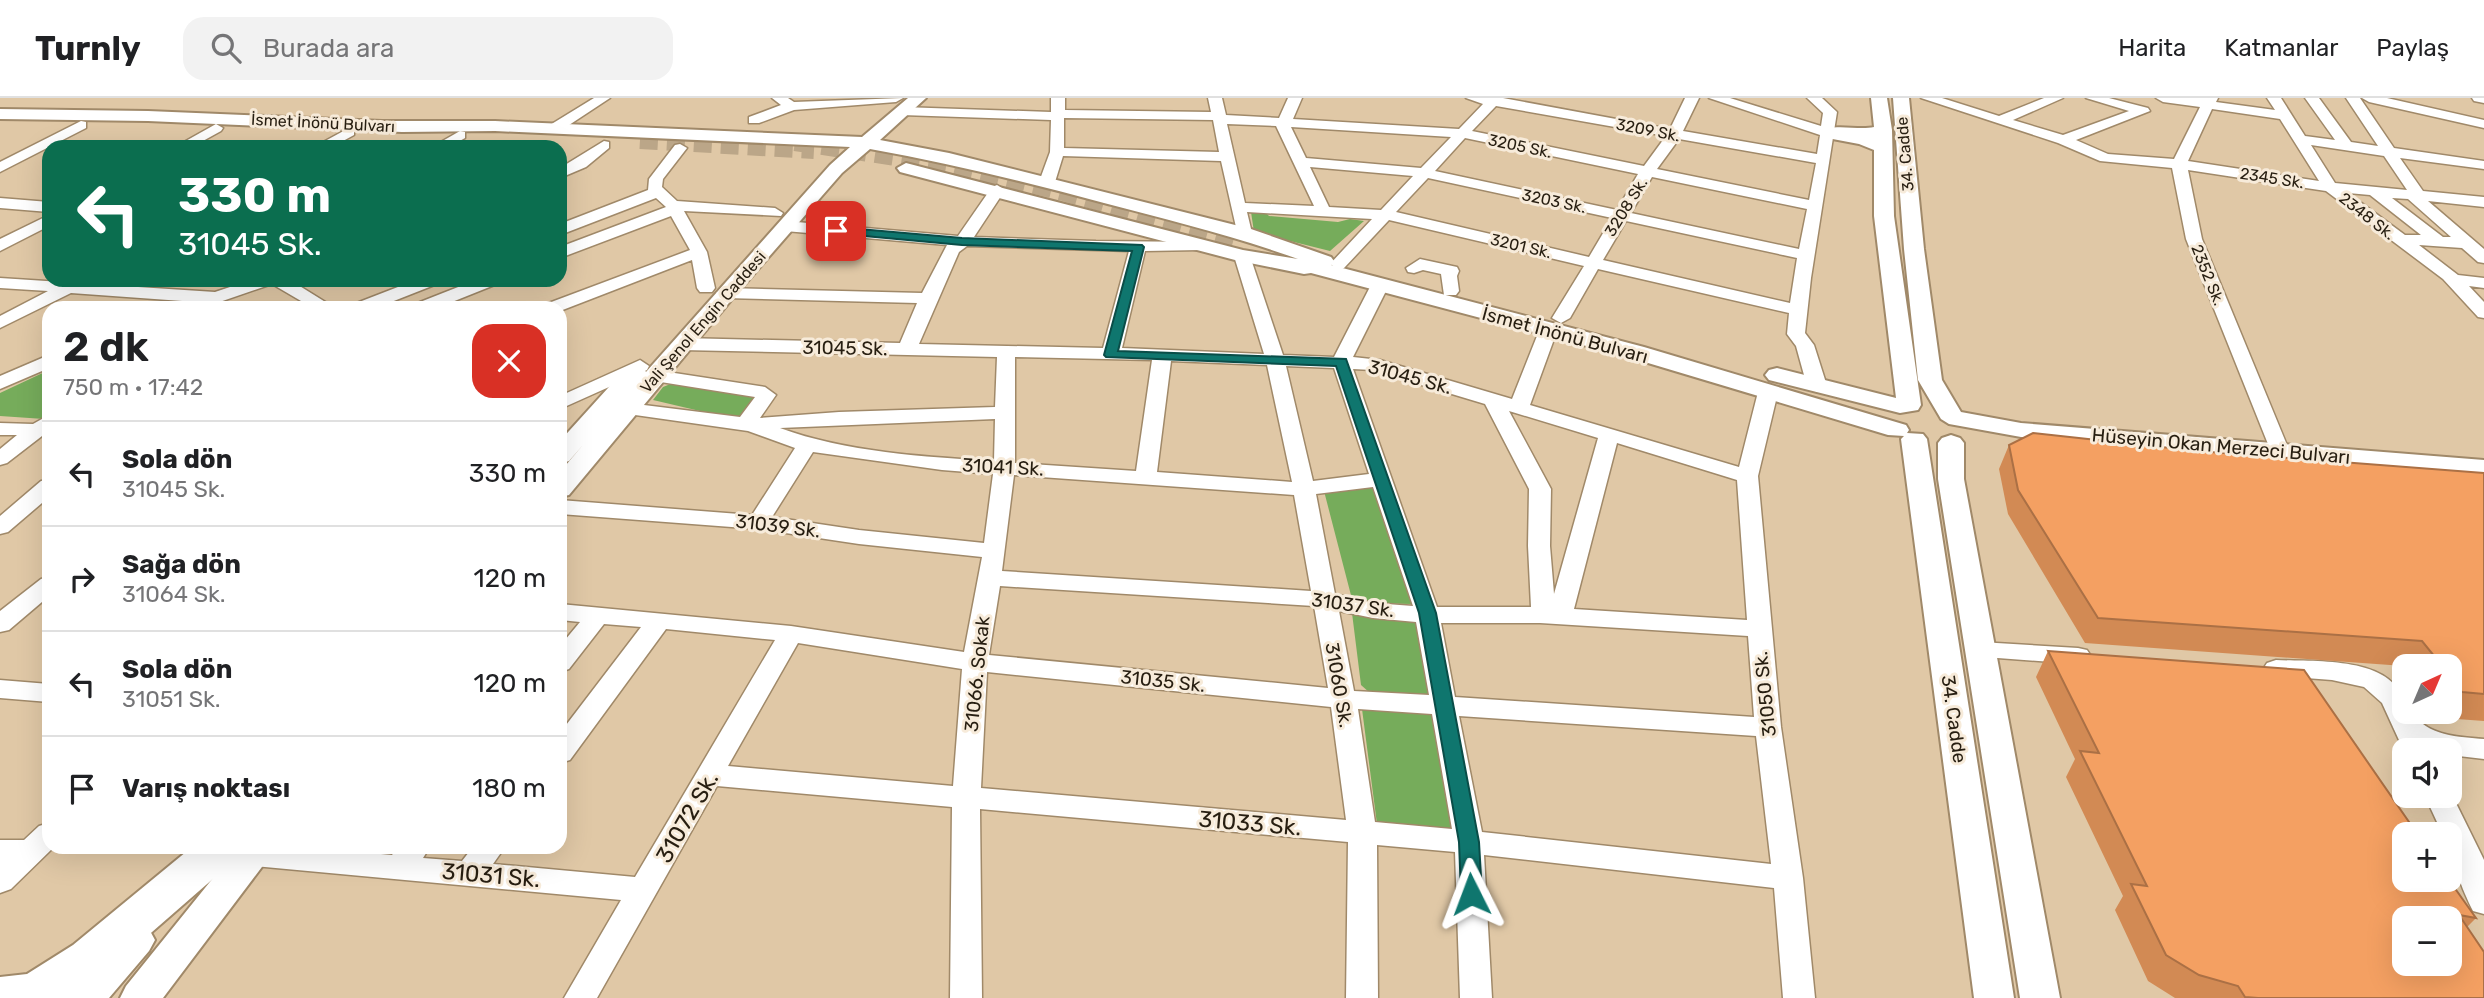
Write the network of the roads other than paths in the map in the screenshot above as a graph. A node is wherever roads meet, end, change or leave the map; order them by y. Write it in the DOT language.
graph roads {
  1 [pos="603,98"];
  2 [pos="779,98"];
  3 [pos="918,98"];
  4 [pos="1058,98"];
  5 [pos="1215,98"];
  6 [pos="1295,98"];
  7 [pos="1473,98"];
  8 [pos="1692,98"];
  9 [pos="1716,98"];
  10 [pos="1814,98"];
  11 [pos="1879,98"];
  12 [pos="1901,98"];
  13 [pos="2056,98"];
  14 [pos="2093,98"];
  15 [pos="2163,98"];
  16 [pos="2274,98"];
  17 [pos="2312,98"];
  18 [pos="2353,98"];
  19 [pos="2369,98"];
  20 [pos="1494,99"];
  21 [pos="1940,99"];
  22 [pos="2482,100"];
  23 [pos="898,102"];
  24 [pos="2209,102"];
  25 [pos="792,106"];
  26 [pos="0,114"];
  27 [pos="1056,115"];
  28 [pos="2287,116"];
  29 [pos="1220,118"];
  30 [pos="754,120"];
  31 [pos="2001,120"];
  32 [pos="0,121"];
  33 [pos="1284,121"];
  34 [pos="2479,123"];
  35 [pos="81,125"];
  36 [pos="383,126"];
  37 [pos="216,128"];
  38 [pos="555,128"];
  39 [pos="349,132"];
  40 [pos="1460,133"];
  41 [pos="1828,133"];
  42 [pos="460,135"];
  43 [pos="1674,135"];
  44 [pos="1874,138"];
  45 [pos="53,140"];
  46 [pos="195,140"];
  47 [pos="334,140"];
  48 [pos="451,140"];
  49 [pos="532,140"];
  50 [pos="2302,140"];
  51 [pos="2063,141"];
  52 [pos="567,142"];
  53 [pos="868,143"];
  54 [pos="604,145"];
  55 [pos="42,146"];
  56 [pos="2347,147"];
  57 [pos="680,148"];
  58 [pos="846,150"];
  59 [pos="1057,152"];
  60 [pos="2388,153"];
  61 [pos="826,157"];
  62 [pos="1227,157"];
  63 [pos="949,158"];
  64 [pos="1824,160"];
  65 [pos="1300,162"];
  66 [pos="2179,164"];
  67 [pos="0,168"];
  68 [pos="567,171"];
  69 [pos="1647,172"];
  70 [pos="2481,172"];
  71 [pos="928,173"];
  72 [pos="1426,173"];
  73 [pos="1047,182"];
  74 [pos="2330,187"];
  75 [pos="997,190"];
  76 [pos="2374,191"];
  77 [pos="657,192"];
  78 [pos="2415,195"];
  79 [pos="2483,202"];
  80 [pos="0,203"];
  81 [pos="42,206"];
  82 [pos="1241,206"];
  83 [pos="1815,206"];
  84 [pos="674,207"];
  85 [pos="1324,212"];
  86 [pos="1387,215"];
  87 [pos="1621,216"];
  88 [pos="780,220"];
  89 [pos="42,224"];
  90 [pos="567,227"];
  91 [pos="2398,239"];
  92 [pos="2438,241"];
  93 [pos="962,242"];
  94 [pos="2465,242"];
  95 [pos="1240,244"];
  96 [pos="2484,244"];
  97 [pos="1200,245"];
  98 [pos="0,246"];
  99 [pos="1138,247"];
  100 [pos="567,250"];
  101 [pos="699,252"];
  102 [pos="1806,255"];
  103 [pos="2484,258"];
  104 [pos="1592,262"];
  105 [pos="1332,266"];
  106 [pos="1397,277"];
  107 [pos="2452,279"];
  108 [pos="42,283"];
  109 [pos="0,284"];
  110 [pos="2484,284"];
  111 [pos="68,287"];
  112 [pos="103,287"];
  113 [pos="250,287"];
  114 [pos="290,287"];
  115 [pos="413,287"];
  116 [pos="474,287"];
  117 [pos="716,290"];
  118 [pos="928,298"];
  119 [pos="198,301"];
  120 [pos="217,301"];
  121 [pos="314,301"];
  122 [pos="378,301"];
  123 [pos="438,301"];
  124 [pos="567,302"];
  125 [pos="1797,310"];
  126 [pos="2484,313"];
  127 [pos="0,323"];
  128 [pos="1554,324"];
  129 [pos="682,344"];
  130 [pos="907,350"];
  131 [pos="1006,352"];
  132 [pos="1111,355"];
  133 [pos="1162,355"];
  134 [pos="1275,360"];
  135 [pos="1341,362"];
  136 [pos="42,364"];
  137 [pos="647,371"];
  138 [pos="1906,373"];
  139 [pos="0,383"];
  140 [pos="1816,386"];
  141 [pos="1768,392"];
  142 [pos="1865,397"];
  143 [pos="567,400"];
  144 [pos="1493,400"];
  145 [pos="1520,407"];
  146 [pos="628,409"];
  147 [pos="1004,413"];
  148 [pos="1905,420"];
  149 [pos="749,425"];
  150 [pos="42,427"];
  151 [pos="0,429"];
  152 [pos="42,429"];
  153 [pos="1955,429"];
  154 [pos="1609,434"];
  155 [pos="807,445"];
  156 [pos="567,449"];
  157 [pos="2279,450"];
  158 [pos="0,459"];
  159 [pos="1004,467"];
  160 [pos="2484,468"];
  161 [pos="1146,476"];
  162 [pos="1747,476"];
  163 [pos="1382,479"];
  164 [pos="567,481"];
  165 [pos="2484,487"];
  166 [pos="1304,489"];
  167 [pos="42,492"];
  168 [pos="567,508"];
  169 [pos="758,522"];
  170 [pos="0,527"];
  171 [pos="994,551"];
  172 [pos="989,578"];
  173 [pos="42,590"];
  174 [pos="1324,599"];
  175 [pos="567,613"];
  176 [pos="1427,613"];
  177 [pos="598,615"];
  178 [pos="1552,616"];
  179 [pos="659,621"];
  180 [pos="0,624"];
  181 [pos="1758,629"];
  182 [pos="791,634"];
  183 [pos="1980,650"];
  184 [pos="567,654"];
  185 [pos="2103,658"];
  186 [pos="975,662"];
  187 [pos="2255,667"];
  188 [pos="0,689"];
  189 [pos="42,692"];
  190 [pos="1343,699"];
  191 [pos="1446,706"];
  192 [pos="1768,727"];
  193 [pos="2411,738"];
  194 [pos="567,744"];
  195 [pos="2462,747"];
  196 [pos="2484,749"];
  197 [pos="711,775"];
  198 [pos="966,799"];
  199 [pos="2446,808"];
  200 [pos="1362,832"];
  201 [pos="1469,842"];
  202 [pos="40,843"];
  203 [pos="0,851"];
  204 [pos="232,854"];
  205 [pos="233,854"];
  206 [pos="234,854"];
  207 [pos="334,854"];
  208 [pos="485,854"];
  209 [pos="407,857"];
  210 [pos="2476,860"];
  211 [pos="471,872"];
  212 [pos="1788,878"];
  213 [pos="0,881"];
  214 [pos="644,890"];
  215 [pos="2484,902"];
  216 [pos="1991,989"];
  217 [pos="2042,994"];
  218 [pos="0,998"];
  219 [pos="84,998"];
  220 [pos="140,998"];
  221 [pos="580,998"];
  222 [pos="966,998"];
  223 [pos="1362,998"];
  224 [pos="1476,998"];
  225 [pos="1799,998"];
  1 -- 38 [label="street"];
  2 -- 25 [label="street"];
  3 -- 23 [label="main road"];
  4 -- 27 [label="street"];
  5 -- 29 [label="street"];
  6 -- 33 [label="street"];
  7 -- 20 [label="street, 3209 Sk."];
  8 -- 43 [label="street, 3208 Sk."];
  9 -- 41 [label="street"];
  10 -- 41 [label="street"];
  11 -- 44 [label="main road, 34. Cadde"];
  12 -- 153 [label="main road, 34. Cadde"];
  13 -- 31 [label="street"];
  14 -- 51 [label="street"];
  15 -- 24 [label="street"];
  16 -- 28 [label="street, 2348 Sk."];
  17 -- 56 [label="street"];
  18 -- 60 [label="street"];
  19 -- 34 [label="street"];
  20 -- 40 [label="street"];
  20 -- 43 [label="street, 3209 Sk."];
  21 -- 31 [label="street, 2345 Sk."];
  22 -- 34 [label="street"];
  23 -- 25 [label="street, 3205 Sk."];
  23 -- 27 [label="street, 3205 Sk."];
  23 -- 53 [label="main road"];
  23 -- 58 [label="main road, Vali Şenol Engin Caddesi"];
  24 -- 28 [label="street"];
  24 -- 66 [label="street"];
  25 -- 30 [label="street, 3205 Sk."];
  26 -- 36 [label="main road, İsmet İnönü Bulvarı"];
  27 -- 29 [label="street, 3205 Sk."];
  27 -- 59 [label="street"];
  28 -- 50 [label="street, 2348 Sk."];
  29 -- 33 [label="street, 3205 Sk."];
  29 -- 62 [label="street"];
  31 -- 51 [label="street, 2345 Sk."];
  32 -- 35 [label="main road, İsmet İnönü Bulvarı"];
  33 -- 40 [label="street, 3205 Sk."];
  33 -- 65 [label="street"];
  35 -- 37 [label="main road, İsmet İnönü Bulvarı"];
  35 -- 45 [label="street"];
  36 -- 38 [label="main road"];
  36 -- 42 [label="main road, İsmet İnönü Bulvarı"];
  37 -- 39 [label="main road, İsmet İnönü Bulvarı"];
  37 -- 46 [label="street"];
  38 -- 58 [label="main road"];
  39 -- 42 [label="main road, İsmet İnönü Bulvarı"];
  39 -- 47 [label="street"];
  40 -- 69 [label="street, 3205 Sk."];
  40 -- 72 [label="street"];
  41 -- 44 [label="main road"];
  41 -- 64 [label="street"];
  42 -- 48 [label="street"];
  42 -- 49 [label="main road"];
  43 -- 64 [label="street, 3209 Sk."];
  43 -- 69 [label="street, 3208 Sk."];
  44 -- 138 [label="main road, 34. Cadde"];
  50 -- 56 [label="street"];
  50 -- 74 [label="street, 2348 Sk."];
  51 -- 66 [label="street, 2345 Sk."];
  52 -- 54 [label="main road"];
  53 -- 58 [label="main road"];
  53 -- 63 [label="main road"];
  54 -- 57 [label="main road"];
  54 -- 68 [label="street"];
  55 -- 67 [label="street"];
  56 -- 60 [label="street"];
  57 -- 61 [label="main road"];
  57 -- 77 [label="street"];
  58 -- 61 [label="main road"];
  58 -- 71 [label="main road"];
  58 -- 88 [label="main road, Vali Şenol Engin Caddesi"];
  59 -- 62 [label="street"];
  59 -- 73 [label="street"];
  60 -- 70 [label="street"];
  60 -- 78 [label="street"];
  61 -- 88 [label="main road, Vali Şenol Engin Caddesi"];
  62 -- 82 [label="street"];
  63 -- 71 [label="main road"];
  63 -- 73 [label="main road"];
  64 -- 83 [label="street"];
  65 -- 72 [label="street, 3203 Sk."];
  65 -- 85 [label="street"];
  66 -- 74 [label="street, 2345 Sk."];
  66 -- 157 [label="street, 2352 Sk."];
  69 -- 83 [label="street, 3205 Sk."];
  69 -- 87 [label="street, 3208 Sk."];
  71 -- 75 [label="main road"];
  72 -- 86 [label="street"];
  72 -- 87 [label="street, 3203 Sk."];
  73 -- 95 [label="main road"];
  74 -- 76 [label="street, 2345 Sk."];
  74 -- 91 [label="street, 2348 Sk."];
  75 -- 93 [label="street"];
  75 -- 97 [label="main road"];
  76 -- 78 [label="street, 2345 Sk."];
  76 -- 92 [label="street"];
  77 -- 84 [label="street"];
  77 -- 90 [label="street"];
  78 -- 79 [label="street, 2345 Sk."];
  78 -- 94 [label="street"];
  80 -- 81 [label="street"];
  82 -- 85 [label="street, 3201 Sk."];
  82 -- 95 [label="street"];
  83 -- 102 [label="street"];
  84 -- 88 [label="street"];
  84 -- 100 [label="street"];
  84 -- 101 [label="street"];
  85 -- 86 [label="street, 3201 Sk."];
  86 -- 104 [label="street, 3201 Sk."];
  86 -- 105 [label="street"];
  87 -- 102 [label="street, 3203 Sk."];
  87 -- 104 [label="street, 3208 Sk."];
  88 -- 93 [label="street"];
  88 -- 117 [label="main road, Vali Şenol Engin Caddesi"];
  89 -- 98 [label="street"];
  91 -- 92 [label="street"];
  91 -- 107 [label="street, 2348 Sk."];
  92 -- 94 [label="street"];
  93 -- 99 [label="street"];
  93 -- 118 [label="street"];
  94 -- 96 [label="street"];
  94 -- 103 [label="street"];
  95 -- 97 [label="main road"];
  95 -- 105 [label="main road, İsmet İnönü Bulvarı"];
  95 -- 134 [label="street, 31060 Sk."];
  97 -- 99 [label="street"];
  99 -- 132 [label="street"];
  101 -- 117 [label="street"];
  101 -- 124 [label="street"];
  102 -- 125 [label="street"];
  104 -- 125 [label="street, 3201 Sk."];
  104 -- 128 [label="street, 3208 Sk."];
  105 -- 106 [label="main road, İsmet İnönü Bulvarı"];
  106 -- 128 [label="main road, İsmet İnönü Bulvarı"];
  106 -- 128 [label="main road, İsmet İnönü Bulvarı"];
  106 -- 135 [label="street"];
  107 -- 110 [label="street"];
  107 -- 126 [label="street, 2348 Sk."];
  108 -- 109 [label="street"];
  111 -- 127 [label="street"];
  112 -- 119 [label="street"];
  113 -- 120 [label="street"];
  114 -- 121 [label="street"];
  115 -- 122 [label="street"];
  116 -- 123 [label="street"];
  117 -- 118 [label="street"];
  117 -- 129 [label="main road, Vali Şenol Engin Caddesi"];
  117 -- 137 [label="main road, Vali Şenol Engin Caddesi"];
  118 -- 130 [label="street"];
  125 -- 140 [label="street"];
  128 -- 140 [label="main road, İsmet İnönü Bulvarı"];
  128 -- 141 [label="main road, İsmet İnönü Bulvarı"];
  128 -- 145 [label="street, 3208 Sk."];
  129 -- 130 [label="street, 31045 Sk."];
  129 -- 137 [label="main road, Vali Şenol Engin Caddesi"];
  130 -- 131 [label="street, 31045 Sk."];
  131 -- 132 [label="street, 31045 Sk."];
  131 -- 147 [label="street, 31066. Sokak"];
  132 -- 133 [label="street, 31045 Sk."];
  133 -- 134 [label="street, 31045 Sk."];
  133 -- 161 [label="street"];
  134 -- 135 [label="street, 31045 Sk."];
  134 -- 166 [label="street, 31060 Sk."];
  135 -- 144 [label="street, 31045 Sk."];
  135 -- 163 [label="street"];
  136 -- 139 [label="street"];
  137 -- 143 [label="street"];
  137 -- 146 [label="main road, Vali Şenol Engin Caddesi"];
  137 -- 149 [label="street"];
  137 -- 156 [label="main road, Vali Şenol Engin Caddesi"];
  138 -- 142 [label="main road"];
  138 -- 148 [label="main road, 34. Cadde"];
  140 -- 142 [label="main road, İsmet İnönü Bulvarı"];
  141 -- 148 [label="main road, İsmet İnönü Bulvarı"];
  141 -- 162 [label="street, 31050 Sk."];
  142 -- 148 [label="main road, İsmet İnönü Bulvarı"];
  144 -- 145 [label="street, 31045 Sk."];
  144 -- 178 [label="street"];
  145 -- 154 [label="street, 31045 Sk."];
  146 -- 149 [label="street, 31041 Sk."];
  146 -- 164 [label="main road, Vali Şenol Engin Caddesi"];
  147 -- 149 [label="street"];
  147 -- 159 [label="street, 31066. Sokak"];
  148 -- 153 [label="main road"];
  148 -- 153 [label="main road"];
  148 -- 216 [label="main road, 34. Cadde"];
  149 -- 155 [label="street, 31041 Sk."];
  150 -- 151 [label="street"];
  152 -- 158 [label="street"];
  153 -- 157 [label="main road, Hüseyin Okan Merzeci Bulvarı"];
  153 -- 165 [label="main road, Hüseyin Okan Merzeci Bulvarı"];
  153 -- 183 [label="main road, 34. Cadde"];
  154 -- 162 [label="street, 31045 Sk."];
  154 -- 178 [label="street"];
  155 -- 159 [label="street, 31041 Sk."];
  155 -- 169 [label="street"];
  157 -- 160 [label="main road, Hüseyin Okan Merzeci Bulvarı"];
  159 -- 161 [label="street, 31041 Sk."];
  159 -- 171 [label="street, 31066. Sokak"];
  161 -- 166 [label="street, 31041 Sk."];
  162 -- 181 [label="street, 31050 Sk."];
  163 -- 166 [label="street, 31041 Sk."];
  163 -- 176 [label="street"];
  166 -- 174 [label="street, 31060 Sk."];
  167 -- 170 [label="street"];
  168 -- 169 [label="street, 31039 Sk."];
  169 -- 171 [label="street, 31039 Sk."];
  171 -- 172 [label="street, 31066. Sokak"];
  172 -- 174 [label="street, 31037 Sk."];
  172 -- 186 [label="street, 31066. Sokak"];
  173 -- 180 [label="street"];
  174 -- 176 [label="street, 31037 Sk."];
  174 -- 190 [label="street, 31060 Sk."];
  175 -- 177 [label="street, 31035 Sk."];
  176 -- 178 [label="street, 31037 Sk."];
  176 -- 191 [label="street"];
  177 -- 179 [label="street, 31035 Sk."];
  177 -- 184 [label="street"];
  178 -- 181 [label="street, 31037 Sk."];
  179 -- 182 [label="street, 31035 Sk."];
  179 -- 194 [label="street"];
  181 -- 192 [label="street, 31050 Sk."];
  182 -- 186 [label="street, 31035 Sk."];
  182 -- 197 [label="street, 31072 Sk."];
  183 -- 185 [label="street"];
  183 -- 217 [label="main road, 34. Cadde"];
  186 -- 190 [label="street, 31035 Sk."];
  186 -- 198 [label="street, 31066. Sokak"];
  187 -- 193 [label="street"];
  188 -- 189 [label="street"];
  190 -- 191 [label="street, 31035 Sk."];
  190 -- 200 [label="street, 31060 Sk."];
  191 -- 192 [label="street, 31035 Sk."];
  191 -- 201 [label="street"];
  192 -- 212 [label="street, 31050 Sk."];
  195 -- 196 [label="street"];
  197 -- 198 [label="street, 31033 Sk."];
  197 -- 214 [label="street, 31072 Sk."];
  198 -- 200 [label="street, 31033 Sk."];
  198 -- 222 [label="street, 31066. Sokak"];
  199 -- 210 [label="street"];
  200 -- 201 [label="street, 31033 Sk."];
  200 -- 223 [label="street, 31060 Sk."];
  201 -- 212 [label="street, 31033 Sk."];
  201 -- 224 [label="street"];
  202 -- 203 [label="street"];
  202 -- 213 [label="street"];
  204 -- 218 [label="highway"];
  205 -- 219 [label="main road"];
  206 -- 220 [label="main road"];
  207 -- 209 [label="street, 31031 Sk."];
  208 -- 211 [label="street"];
  209 -- 211 [label="street, 31031 Sk."];
  210 -- 215 [label="street"];
  211 -- 214 [label="street, 31031 Sk."];
  212 -- 225 [label="street, 31050 Sk."];
  214 -- 221 [label="street, 31072 Sk."];
}
